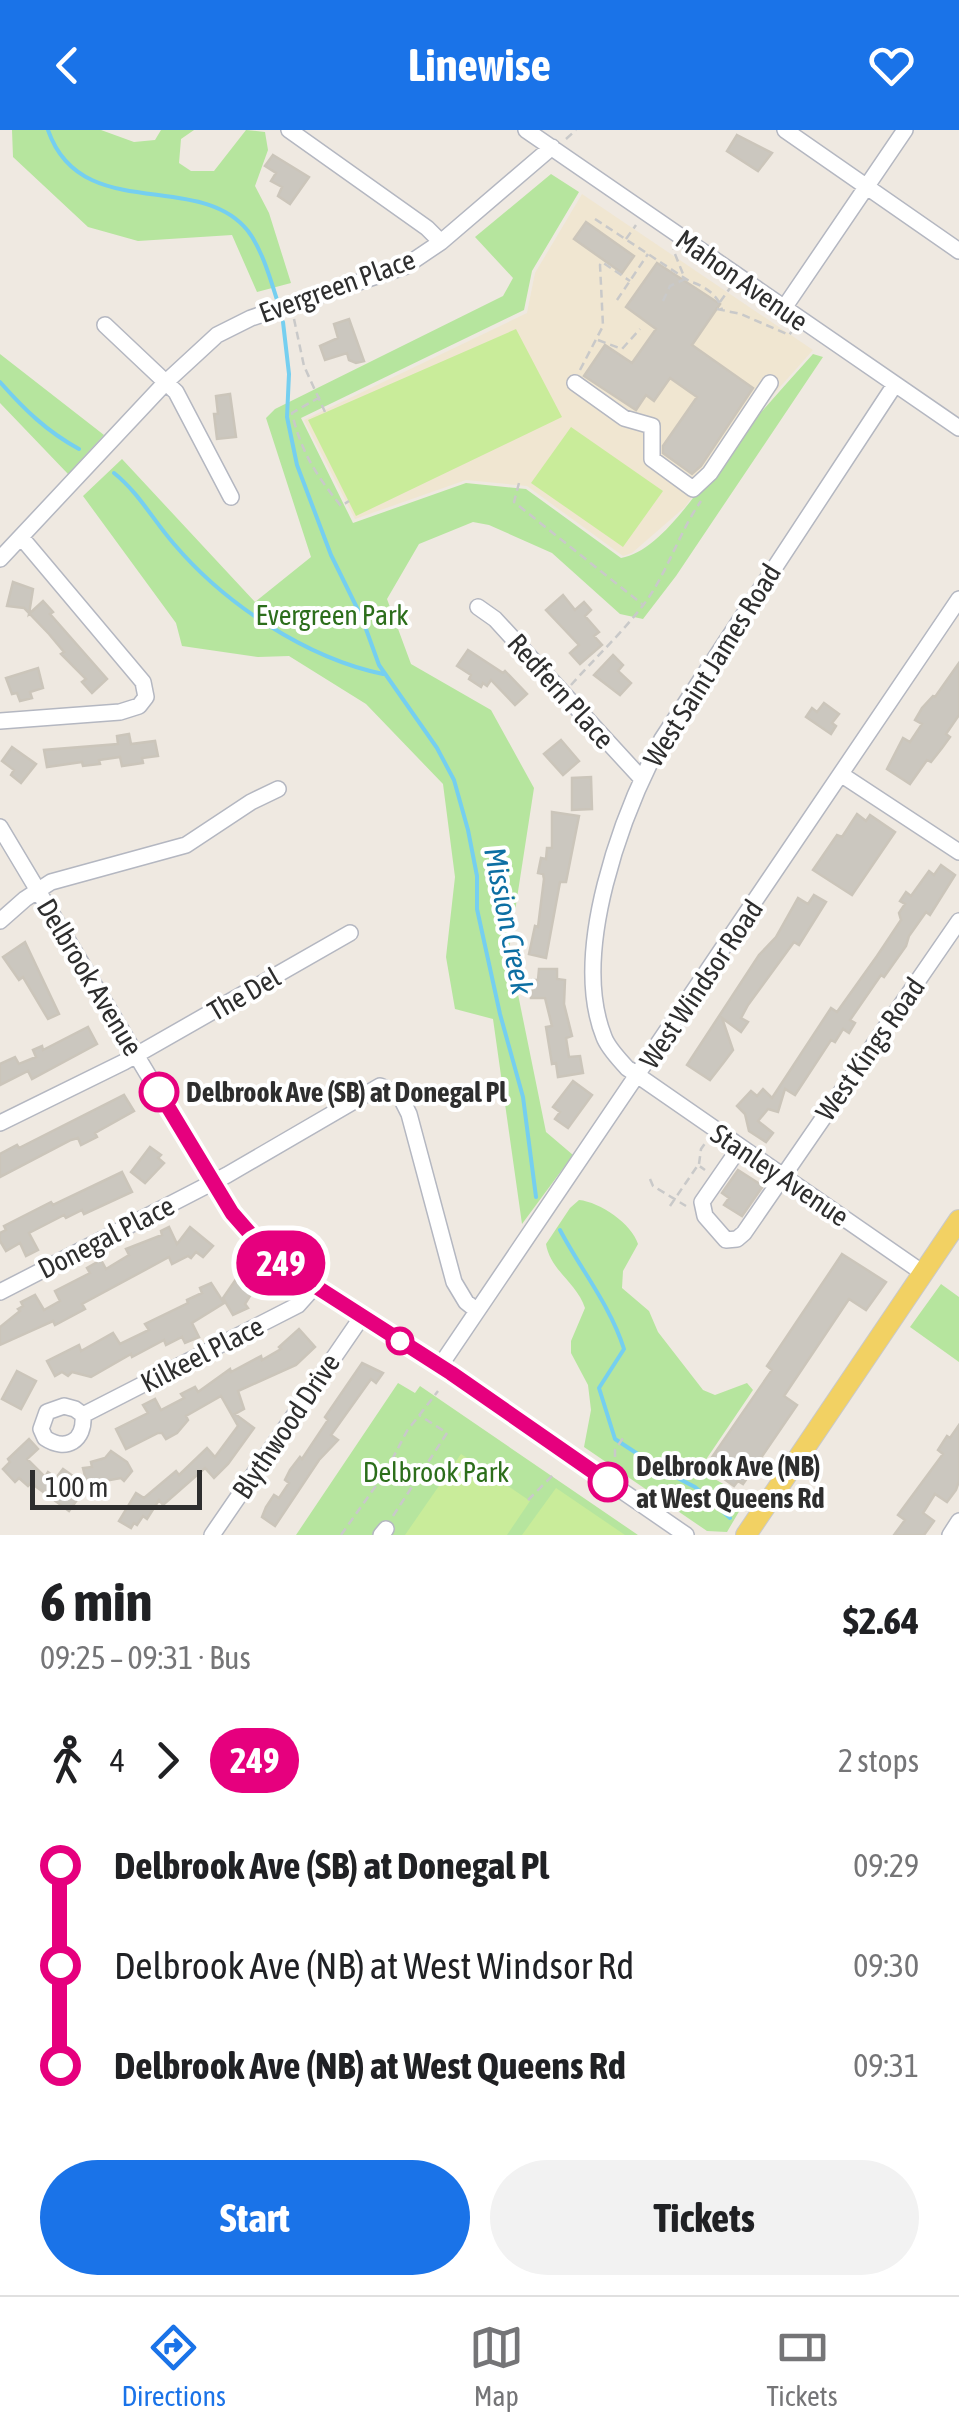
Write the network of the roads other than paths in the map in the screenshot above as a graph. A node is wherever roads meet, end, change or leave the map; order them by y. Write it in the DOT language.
graph roads {
  1 [pos="289,130"];
  2 [pos="526,130"];
  3 [pos="785,130"];
  4 [pos="905,130"];
  5 [pos="556,146"];
  6 [pos="866,186"];
  7 [pos="441,242"];
  8 [pos="959,251"];
  9 [pos="784,308"];
  10 [pos="105,326"];
  11 [pos="166,382"];
  12 [pos="576,383"];
  13 [pos="770,383"];
  14 [pos="894,386"];
  15 [pos="959,428"];
  16 [pos="231,497"];
  17 [pos="21,537"];
  18 [pos="0,559"];
  19 [pos="959,599"];
  20 [pos="478,608"];
  21 [pos="0,721"];
  22 [pos="842,775"];
  23 [pos="641,778"];
  24 [pos="278,789"];
  25 [pos="0,828"];
  26 [pos="959,852"];
  27 [pos="38,889"];
  28 [pos="0,921"];
  29 [pos="959,921"];
  30 [pos="350,932"];
  31 [pos="137,1055"];
  32 [pos="638,1077"];
  33 [pos="0,1123"];
  34 [pos="740,1147"];
  35 [pos="782,1176"];
  36 [pos="212,1182"];
  37 [pos="959,1220"];
  38 [pos="923,1273"];
  39 [pos="315,1286"];
  40 [pos="0,1292"];
  41 [pos="476,1310"];
  42 [pos="360,1318"];
  43 [pos="440,1366"];
  44 [pos="83,1415"];
  45 [pos="959,1521"];
  46 [pos="212,1535"];
  47 [pos="686,1535"];
  48 [pos="746,1535"];
  49 [pos="950,1535"];
  1 -- 7 [label="street"];
  2 -- 5 [label="street, Mahon Avenue"];
  3 -- 6 [label="street"];
  4 -- 6 [label="street"];
  5 -- 7 [label="street, Evergreen Place"];
  5 -- 9 [label="street, Mahon Avenue"];
  6 -- 8 [label="street"];
  6 -- 9 [label="street"];
  7 -- 11 [label="street, Evergreen Place"];
  9 -- 14 [label="street, Mahon Avenue"];
  10 -- 11 [label="street"];
  11 -- 16 [label="street"];
  11 -- 17 [label="street, Evergreen Place"];
  12 -- 13 [label="street"];
  14 -- 15 [label="street, Mahon Avenue"];
  14 -- 23 [label="street, West Saint James Road"];
  17 -- 18 [label="street, Evergreen Place"];
  17 -- 21 [label="street"];
  19 -- 22 [label="street, West Windsor Road"];
  20 -- 23 [label="street, Redfern Place"];
  22 -- 26 [label="street"];
  22 -- 32 [label="street, West Windsor Road"];
  23 -- 32 [label="street, West Saint James Road"];
  24 -- 27 [label="street"];
  25 -- 27 [label="street, Delbrook Avenue"];
  27 -- 28 [label="street"];
  27 -- 31 [label="street, Delbrook Avenue"];
  29 -- 35 [label="street, West Kings Road"];
  30 -- 31 [label="street, The Del"];
  31 -- 33 [label="street"];
  31 -- 36 [label="street, Delbrook Avenue"];
  32 -- 34 [label="street, Stanley Avenue"];
  32 -- 41 [label="street, West Windsor Road"];
  34 -- 35 [label="street, Stanley Avenue"];
  34 -- 35 [label="street, West Kings Road"];
  35 -- 38 [label="street, Stanley Avenue"];
  36 -- 39 [label="street, Delbrook Avenue"];
  36 -- 40 [label="street, Donegal Place"];
  36 -- 41 [label="street, Donegal Place"];
  37 -- 38 [label="main road"];
  38 -- 48 [label="main road"];
  39 -- 42 [label="street, Delbrook Avenue"];
  39 -- 44 [label="street, Kilkeel Place"];
  41 -- 43 [label="street, West Windsor Road"];
  42 -- 43 [label="street, Delbrook Avenue"];
  42 -- 46 [label="street, Blythwood Drive"];
  43 -- 47 [label="street, Delbrook Avenue"];
  45 -- 49 [label="street"];
}
